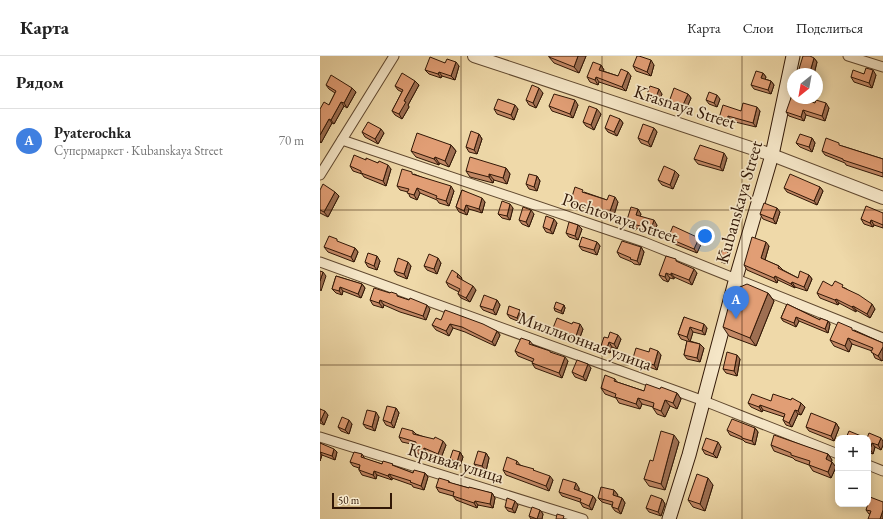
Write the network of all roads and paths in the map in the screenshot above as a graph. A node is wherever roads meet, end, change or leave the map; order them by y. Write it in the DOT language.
graph roads {
  1 [pos="394,56"];
  2 [pos="474,56"];
  3 [pos="793,56"];
  4 [pos="848,56"];
  5 [pos="883,67"];
  6 [pos="342,140"];
  7 [pos="772,155"];
  8 [pos="320,175"];
  9 [pos="883,198"];
  10 [pos="320,262"];
  11 [pos="736,278"];
  12 [pos="883,338"];
  13 [pos="704,401"];
  14 [pos="320,438"];
  15 [pos="835,453"];
  16 [pos="871,466"];
  17 [pos="883,471"];
  18 [pos="583,519"];
  19 [pos="669,519"];
  1 -- 6 [label="street"];
  2 -- 7 [label="street, Krasnaya Street"];
  3 -- 7 [label="main road, Kubanskaya Street"];
  4 -- 5 [label="street"];
  6 -- 8 [label="street"];
  6 -- 11 [label="street, Pochtovaya Street"];
  7 -- 9 [label="street, Krasnaya Street"];
  7 -- 11 [label="main road, Kubanskaya Street"];
  10 -- 13 [label="street, Миллионная улица"];
  11 -- 12 [label="street, Pochtovaya Street"];
  11 -- 13 [label="main road, Kubanskaya Street"];
  13 -- 15 [label="street, Миллионная улица"];
  13 -- 19 [label="main road, Kubanskaya Street"];
  14 -- 18 [label="street, Кривая улица"];
  16 -- 17 [label="street"];
}
